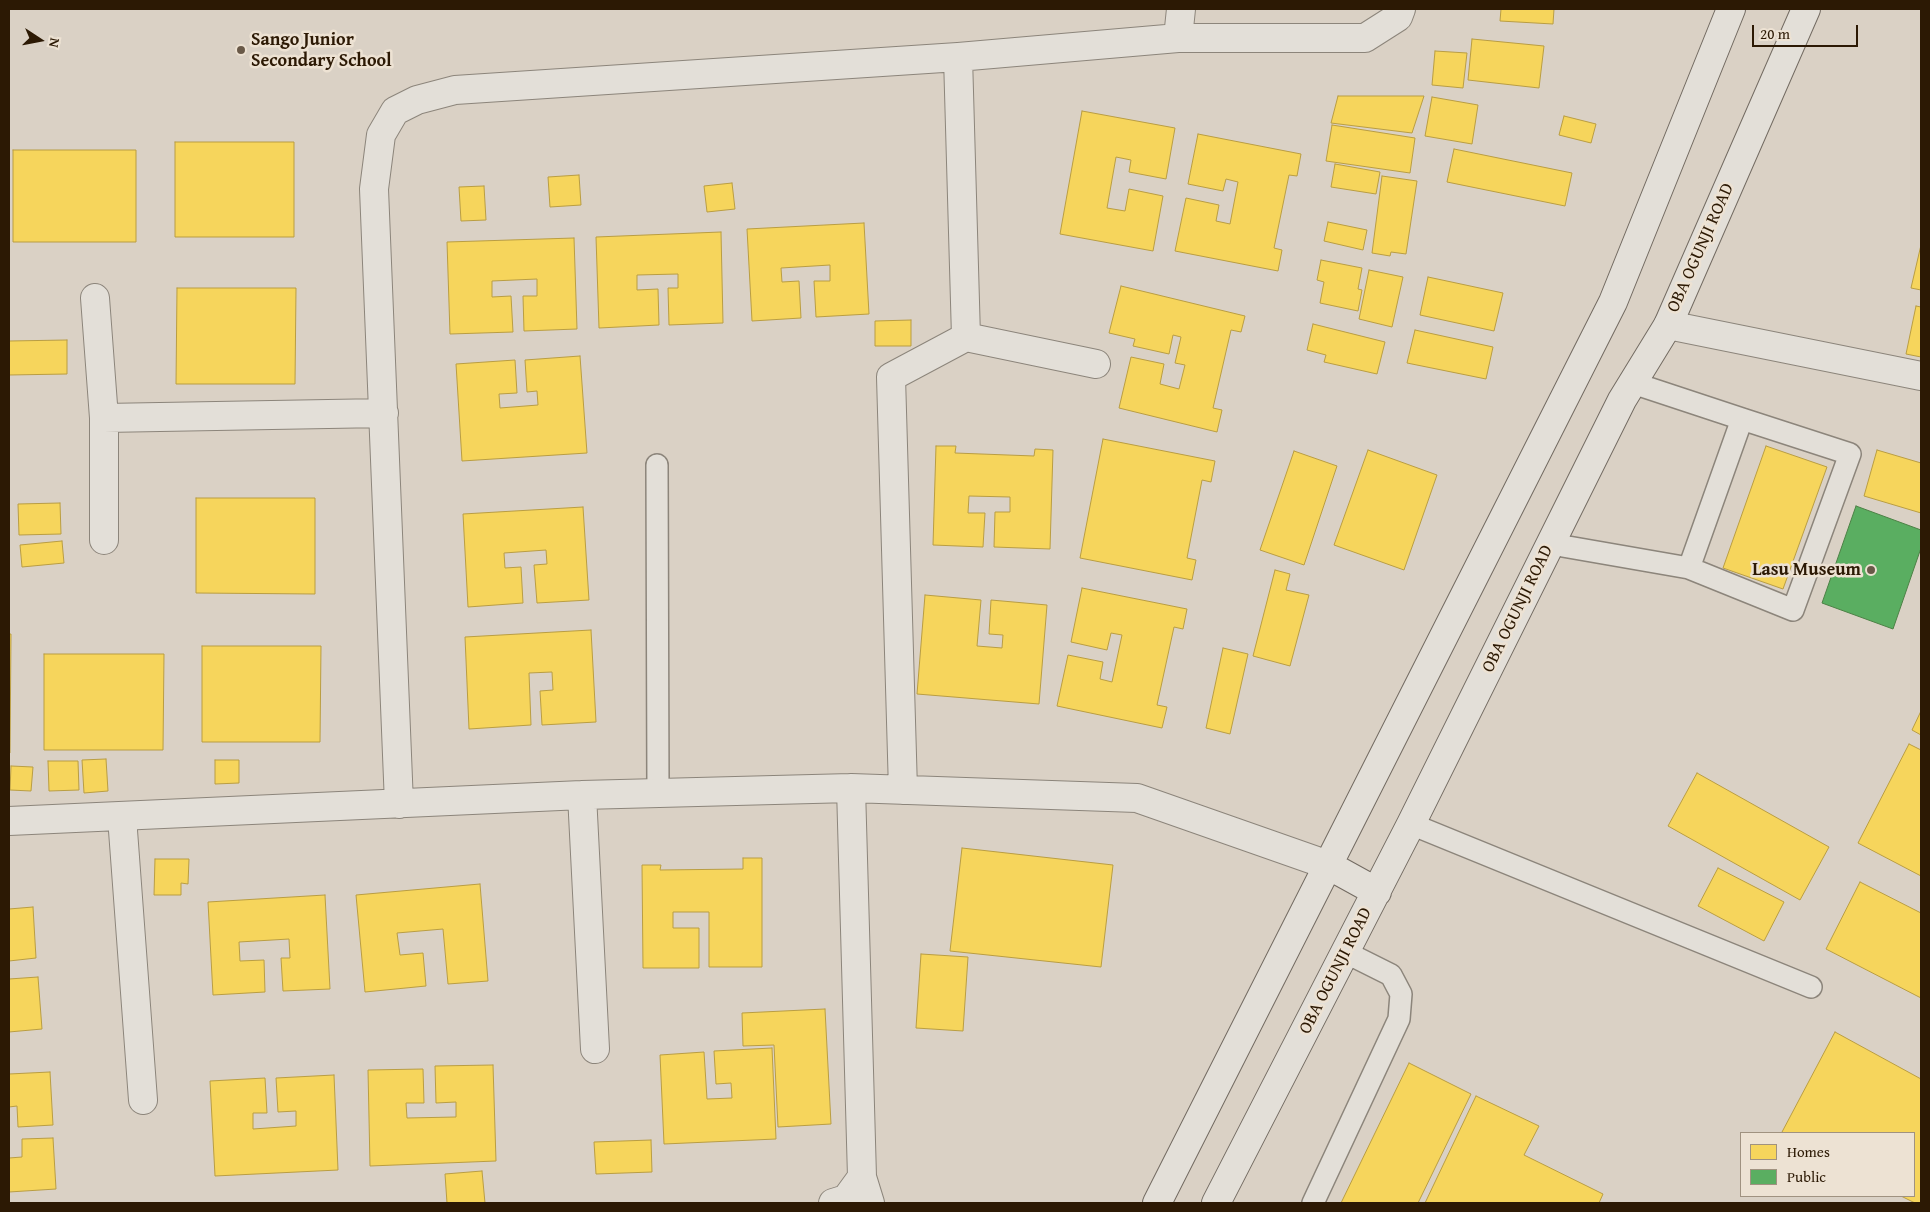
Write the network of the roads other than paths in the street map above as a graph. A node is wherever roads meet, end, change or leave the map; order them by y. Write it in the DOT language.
graph roads {
  1 [pos="1181,9"];
  2 [pos="1401,9"];
  3 [pos="1731,9"];
  4 [pos="1806,9"];
  5 [pos="1178,38"];
  6 [pos="958,58"];
  7 [pos="95,298"];
  8 [pos="1668,325"];
  9 [pos="966,337"];
  10 [pos="1096,364"];
  11 [pos="1921,376"];
  12 [pos="1633,383"];
  13 [pos="384,413"];
  14 [pos="104,418"];
  15 [pos="1742,419"];
  16 [pos="657,465"];
  17 [pos="104,540"];
  18 [pos="1551,544"];
  19 [pos="1689,568"];
  20 [pos="851,788"];
  21 [pos="903,790"];
  22 [pos="658,794"];
  23 [pos="582,795"];
  24 [pos="399,804"];
  25 [pos="122,817"];
  26 [pos="9,821"];
  27 [pos="1411,824"];
  28 [pos="1328,865"];
  29 [pos="1377,892"];
  30 [pos="1345,952"];
  31 [pos="1811,987"];
  32 [pos="595,1049"];
  33 [pos="143,1100"];
  34 [pos="862,1176"];
  35 [pos="834,1203"];
  36 [pos="870,1203"];
  37 [pos="1157,1203"];
  38 [pos="1216,1203"];
  39 [pos="1313,1203"];
  1 -- 5 [label="street"];
  2 -- 5 [label="street"];
  3 -- 28 [label="street"];
  4 -- 8 [label="street, OBA OGUNJI ROAD"];
  5 -- 6 [label="street"];
  6 -- 9 [label="street"];
  6 -- 13 [label="street"];
  7 -- 14 [label="street"];
  8 -- 11 [label="street"];
  8 -- 12 [label="street, OBA OGUNJI ROAD"];
  9 -- 10 [label="street"];
  9 -- 21 [label="street"];
  12 -- 15 [label="lane"];
  12 -- 18 [label="street, OBA OGUNJI ROAD"];
  13 -- 14 [label="street"];
  13 -- 24 [label="street"];
  14 -- 17 [label="street"];
  15 -- 19 [label="lane"];
  15 -- 19 [label="lane"];
  16 -- 22 [label="lane"];
  18 -- 19 [label="lane"];
  18 -- 27 [label="street, OBA OGUNJI ROAD"];
  20 -- 21 [label="street"];
  20 -- 22 [label="street"];
  20 -- 34 [label="street"];
  21 -- 28 [label="street"];
  22 -- 23 [label="street"];
  23 -- 24 [label="street"];
  23 -- 32 [label="street"];
  24 -- 25 [label="street"];
  25 -- 26 [label="street"];
  25 -- 33 [label="street"];
  27 -- 29 [label="street, OBA OGUNJI ROAD"];
  27 -- 31 [label="lane"];
  28 -- 29 [label="street"];
  28 -- 37 [label="street"];
  29 -- 30 [label="street, OBA OGUNJI ROAD"];
  30 -- 38 [label="street, OBA OGUNJI ROAD"];
  30 -- 39 [label="lane"];
  34 -- 35 [label="street"];
  34 -- 36 [label="street"];
}
